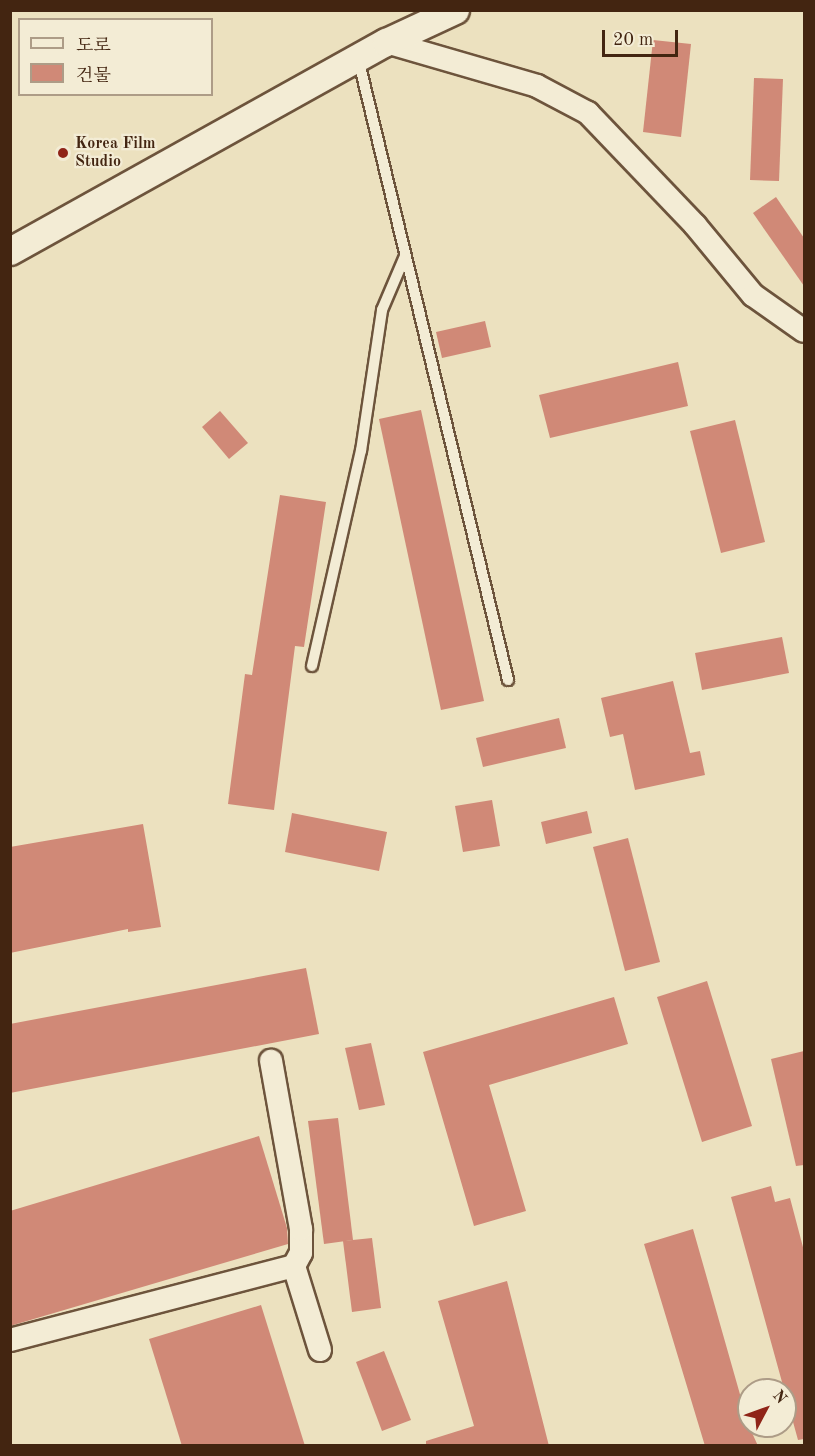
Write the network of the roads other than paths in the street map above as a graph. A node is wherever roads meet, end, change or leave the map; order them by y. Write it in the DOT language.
graph roads {
  1 [pos="455,10"];
  2 [pos="386,42"];
  3 [pos="358,58"];
  4 [pos="10,251"];
  5 [pos="405,256"];
  6 [pos="804,331"];
  7 [pos="312,666"];
  8 [pos="508,680"];
  9 [pos="271,1061"];
  10 [pos="294,1266"];
  11 [pos="10,1340"];
  12 [pos="320,1350"];
  1 -- 2 [label="street"];
  2 -- 3 [label="street"];
  2 -- 6 [label="street"];
  3 -- 4 [label="street"];
  3 -- 5 [label="lane"];
  5 -- 7 [label="lane"];
  5 -- 8 [label="lane"];
  9 -- 10 [label="street"];
  10 -- 11 [label="street"];
  10 -- 12 [label="street"];
}
